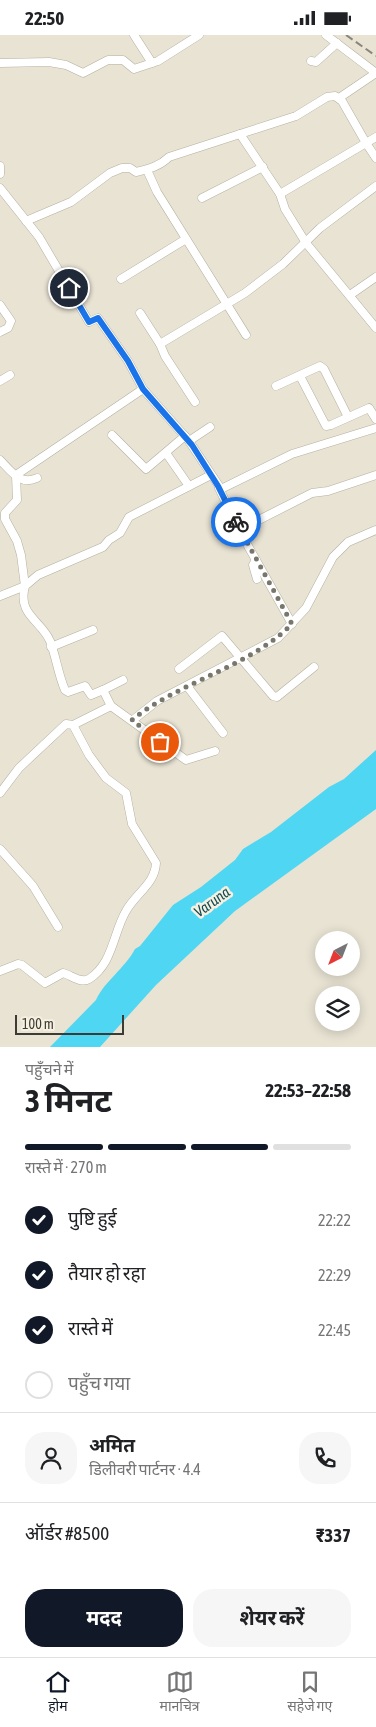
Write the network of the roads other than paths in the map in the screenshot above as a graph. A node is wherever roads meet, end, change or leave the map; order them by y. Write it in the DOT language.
graph roads {
  1 [pos="134,35"];
  2 [pos="199,35"];
  3 [pos="326,35"];
  4 [pos="337,43"];
  5 [pos="311,61"];
  6 [pos="0,63"];
  7 [pos="152,63"];
  8 [pos="376,73"];
  9 [pos="339,98"];
  10 [pos="240,134"];
  11 [pos="376,137"];
  12 [pos="366,143"];
  13 [pos="376,157"];
  14 [pos="0,166"];
  15 [pos="263,167"];
  16 [pos="147,170"];
  17 [pos="0,174"];
  18 [pos="0,188"];
  19 [pos="373,188"];
  20 [pos="280,194"];
  21 [pos="376,197"];
  22 [pos="202,198"];
  23 [pos="26,221"];
  24 [pos="186,239"];
  25 [pos="306,243"];
  26 [pos="376,277"];
  27 [pos="121,279"];
  28 [pos="350,295"];
  29 [pos="227,304"];
  30 [pos="0,305"];
  31 [pos="140,313"];
  32 [pos="376,328"];
  33 [pos="0,332"];
  34 [pos="246,335"];
  35 [pos="160,344"];
  36 [pos="10,375"];
  37 [pos="300,376"];
  38 [pos="0,381"];
  39 [pos="276,386"];
  40 [pos="143,389"];
  41 [pos="195,402"];
  42 [pos="348,417"];
  43 [pos="376,419"];
  44 [pos="210,427"];
  45 [pos="376,428"];
  46 [pos="112,435"];
  47 [pos="187,438"];
  48 [pos="166,453"];
  49 [pos="0,461"];
  50 [pos="16,475"];
  51 [pos="212,475"];
  52 [pos="376,475"];
  53 [pos="37,478"];
  54 [pos="189,486"];
  55 [pos="219,488"];
  56 [pos="240,530"];
  57 [pos="376,530"];
  58 [pos="256,560"];
  59 [pos="257,579"];
  60 [pos="26,586"];
  61 [pos="0,596"];
  62 [pos="292,624"];
  63 [pos="93,630"];
  64 [pos="51,647"];
  65 [pos="241,659"];
  66 [pos="314,667"];
  67 [pos="179,669"];
  68 [pos="124,680"];
  69 [pos="187,686"];
  70 [pos="103,690"];
  71 [pos="111,706"];
  72 [pos="132,720"];
  73 [pos="73,725"];
  74 [pos="223,733"];
  75 [pos="215,751"];
  76 [pos="0,793"];
  77 [pos="0,849"];
  78 [pos="58,927"];
  79 [pos="0,971"];
  1 -- 7 [label="street"];
  2 -- 7 [label="street"];
  3 -- 4 [label="street"];
  4 -- 5 [label="street"];
  4 -- 8 [label="street"];
  6 -- 7 [label="street"];
  8 -- 9 [label="street"];
  9 -- 10 [label="street"];
  9 -- 12 [label="street"];
  10 -- 15 [label="street"];
  10 -- 16 [label="street"];
  11 -- 12 [label="street"];
  12 -- 13 [label="street"];
  12 -- 20 [label="street"];
  14 -- 17 [label="street"];
  15 -- 20 [label="street"];
  15 -- 22 [label="street"];
  16 -- 23 [label="street"];
  16 -- 24 [label="street"];
  18 -- 23 [label="street"];
  19 -- 21 [label="street"];
  19 -- 25 [label="street"];
  20 -- 25 [label="street"];
  23 -- 40 [label="street"];
  24 -- 27 [label="street"];
  24 -- 29 [label="street"];
  25 -- 28 [label="street"];
  25 -- 29 [label="street"];
  26 -- 28 [label="street"];
  28 -- 32 [label="street"];
  29 -- 34 [label="street"];
  29 -- 35 [label="street"];
  30 -- 33 [label="street"];
  31 -- 35 [label="street"];
  35 -- 41 [label="street"];
  36 -- 38 [label="street"];
  37 -- 39 [label="street"];
  37 -- 42 [label="street"];
  37 -- 42 [label="street"];
  40 -- 47 [label="street"];
  40 -- 50 [label="street"];
  42 -- 43 [label="street"];
  44 -- 47 [label="street"];
  45 -- 55 [label="street"];
  46 -- 48 [label="street"];
  47 -- 48 [label="street"];
  47 -- 51 [label="street"];
  48 -- 54 [label="street"];
  49 -- 50 [label="street"];
  50 -- 53 [label="street"];
  50 -- 60 [label="street"];
  51 -- 54 [label="street"];
  51 -- 55 [label="street"];
  52 -- 56 [label="street"];
  54 -- 60 [label="street"];
  55 -- 56 [label="street"];
  56 -- 58 [label="street"];
  57 -- 62 [label="street"];
  58 -- 59 [label="street"];
  58 -- 62 [label="street"];
  60 -- 61 [label="street"];
  60 -- 64 [label="street"];
  62 -- 65 [label="street"];
  63 -- 64 [label="street"];
  64 -- 70 [label="street"];
  65 -- 66 [label="street"];
  65 -- 67 [label="street"];
  65 -- 69 [label="street"];
  68 -- 70 [label="street"];
  69 -- 72 [label="street"];
  69 -- 74 [label="street"];
  70 -- 71 [label="street"];
  71 -- 72 [label="street"];
  71 -- 73 [label="street"];
  72 -- 75 [label="street"];
  73 -- 76 [label="street"];
  73 -- 79 [label="street"];
  77 -- 78 [label="street"];
}
